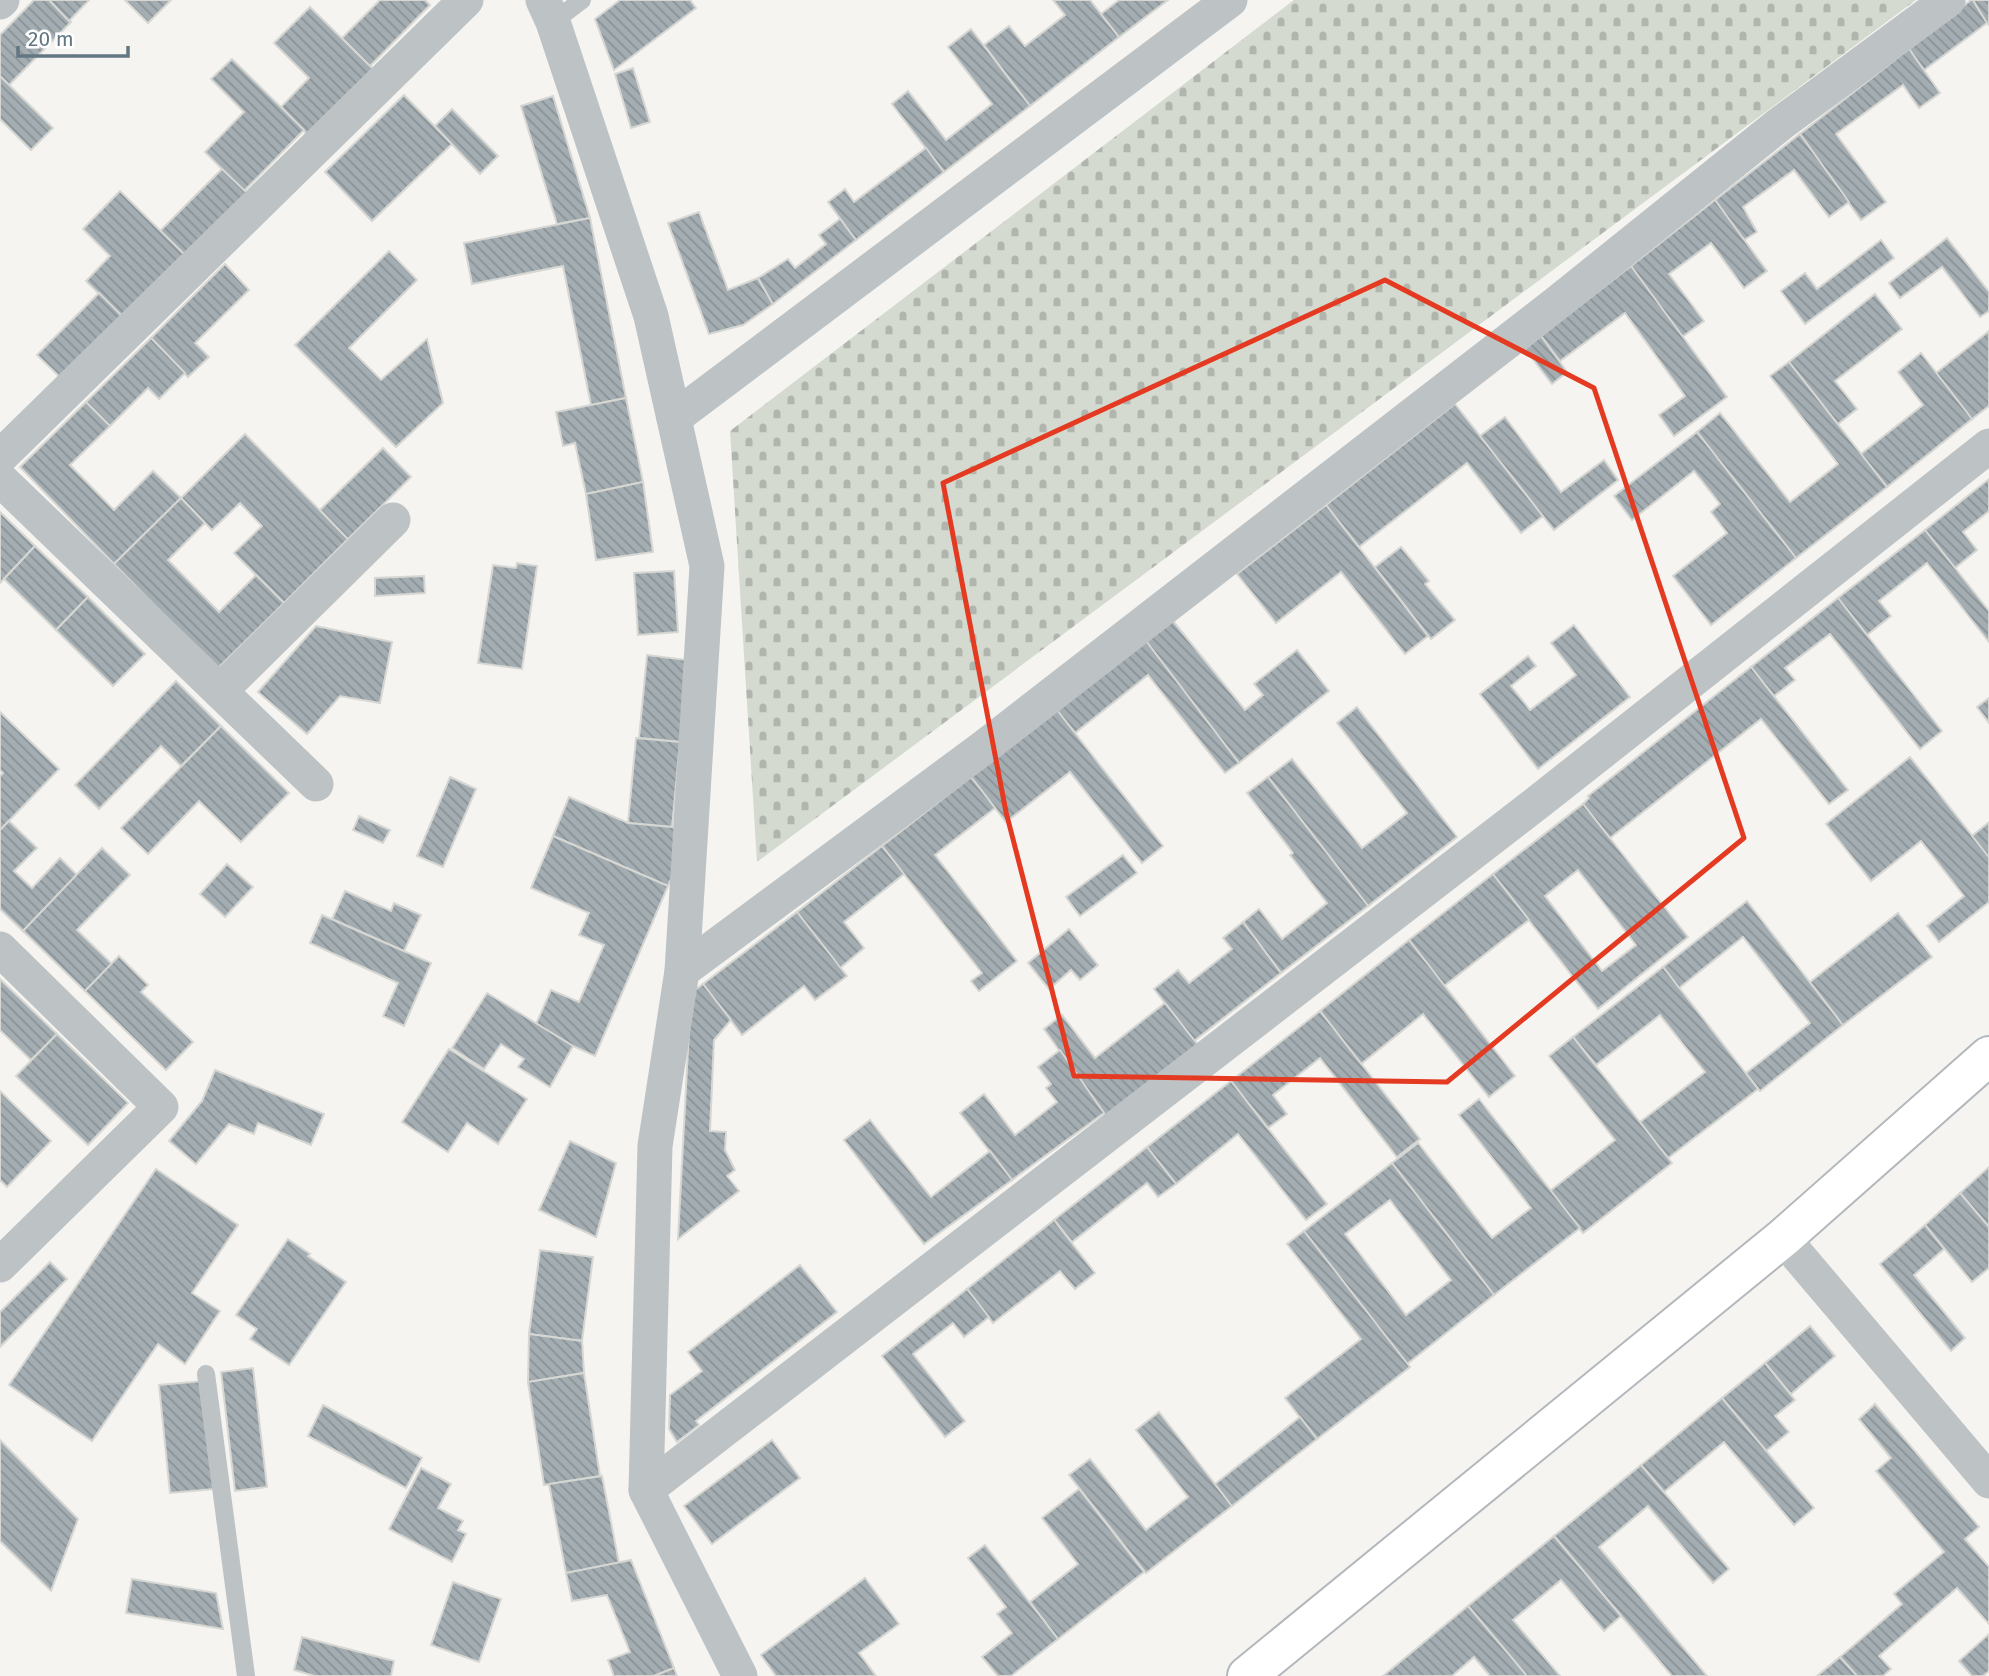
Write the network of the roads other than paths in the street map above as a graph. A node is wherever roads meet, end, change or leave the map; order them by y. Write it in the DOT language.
graph roads {
  1 [pos="466,0"];
  2 [pos="582,0"];
  3 [pos="1230,0"];
  4 [pos="1948,0"];
  5 [pos="548,11"];
  6 [pos="674,418"];
  7 [pos="1989,446"];
  8 [pos="0,457"];
  9 [pos="0,479"];
  10 [pos="393,520"];
  11 [pos="220,691"];
  12 [pos="316,784"];
  13 [pos="0,949"];
  14 [pos="682,971"];
  15 [pos="1989,1056"];
  16 [pos="1783,1238"];
  17 [pos="0,1265"];
  18 [pos="206,1374"];
  19 [pos="1989,1481"];
  20 [pos="646,1490"];
  21 [pos="246,1676"];
  22 [pos="740,1676"];
  23 [pos="1247,1676"];
  1 -- 8 [label="street"];
  2 -- 5 [label="lane"];
  3 -- 6 [label="street"];
  4 -- 14 [label="street"];
  5 -- 6 [label="street"];
  6 -- 14 [label="street"];
  7 -- 20 [label="street"];
  9 -- 11 [label="street"];
  10 -- 11 [label="street"];
  11 -- 12 [label="street"];
  13 -- 17 [label="street"];
  14 -- 20 [label="street"];
  15 -- 16 [label="street"];
  16 -- 19 [label="street"];
  16 -- 23 [label="street"];
  18 -- 21 [label="lane"];
  20 -- 22 [label="street"];
}
